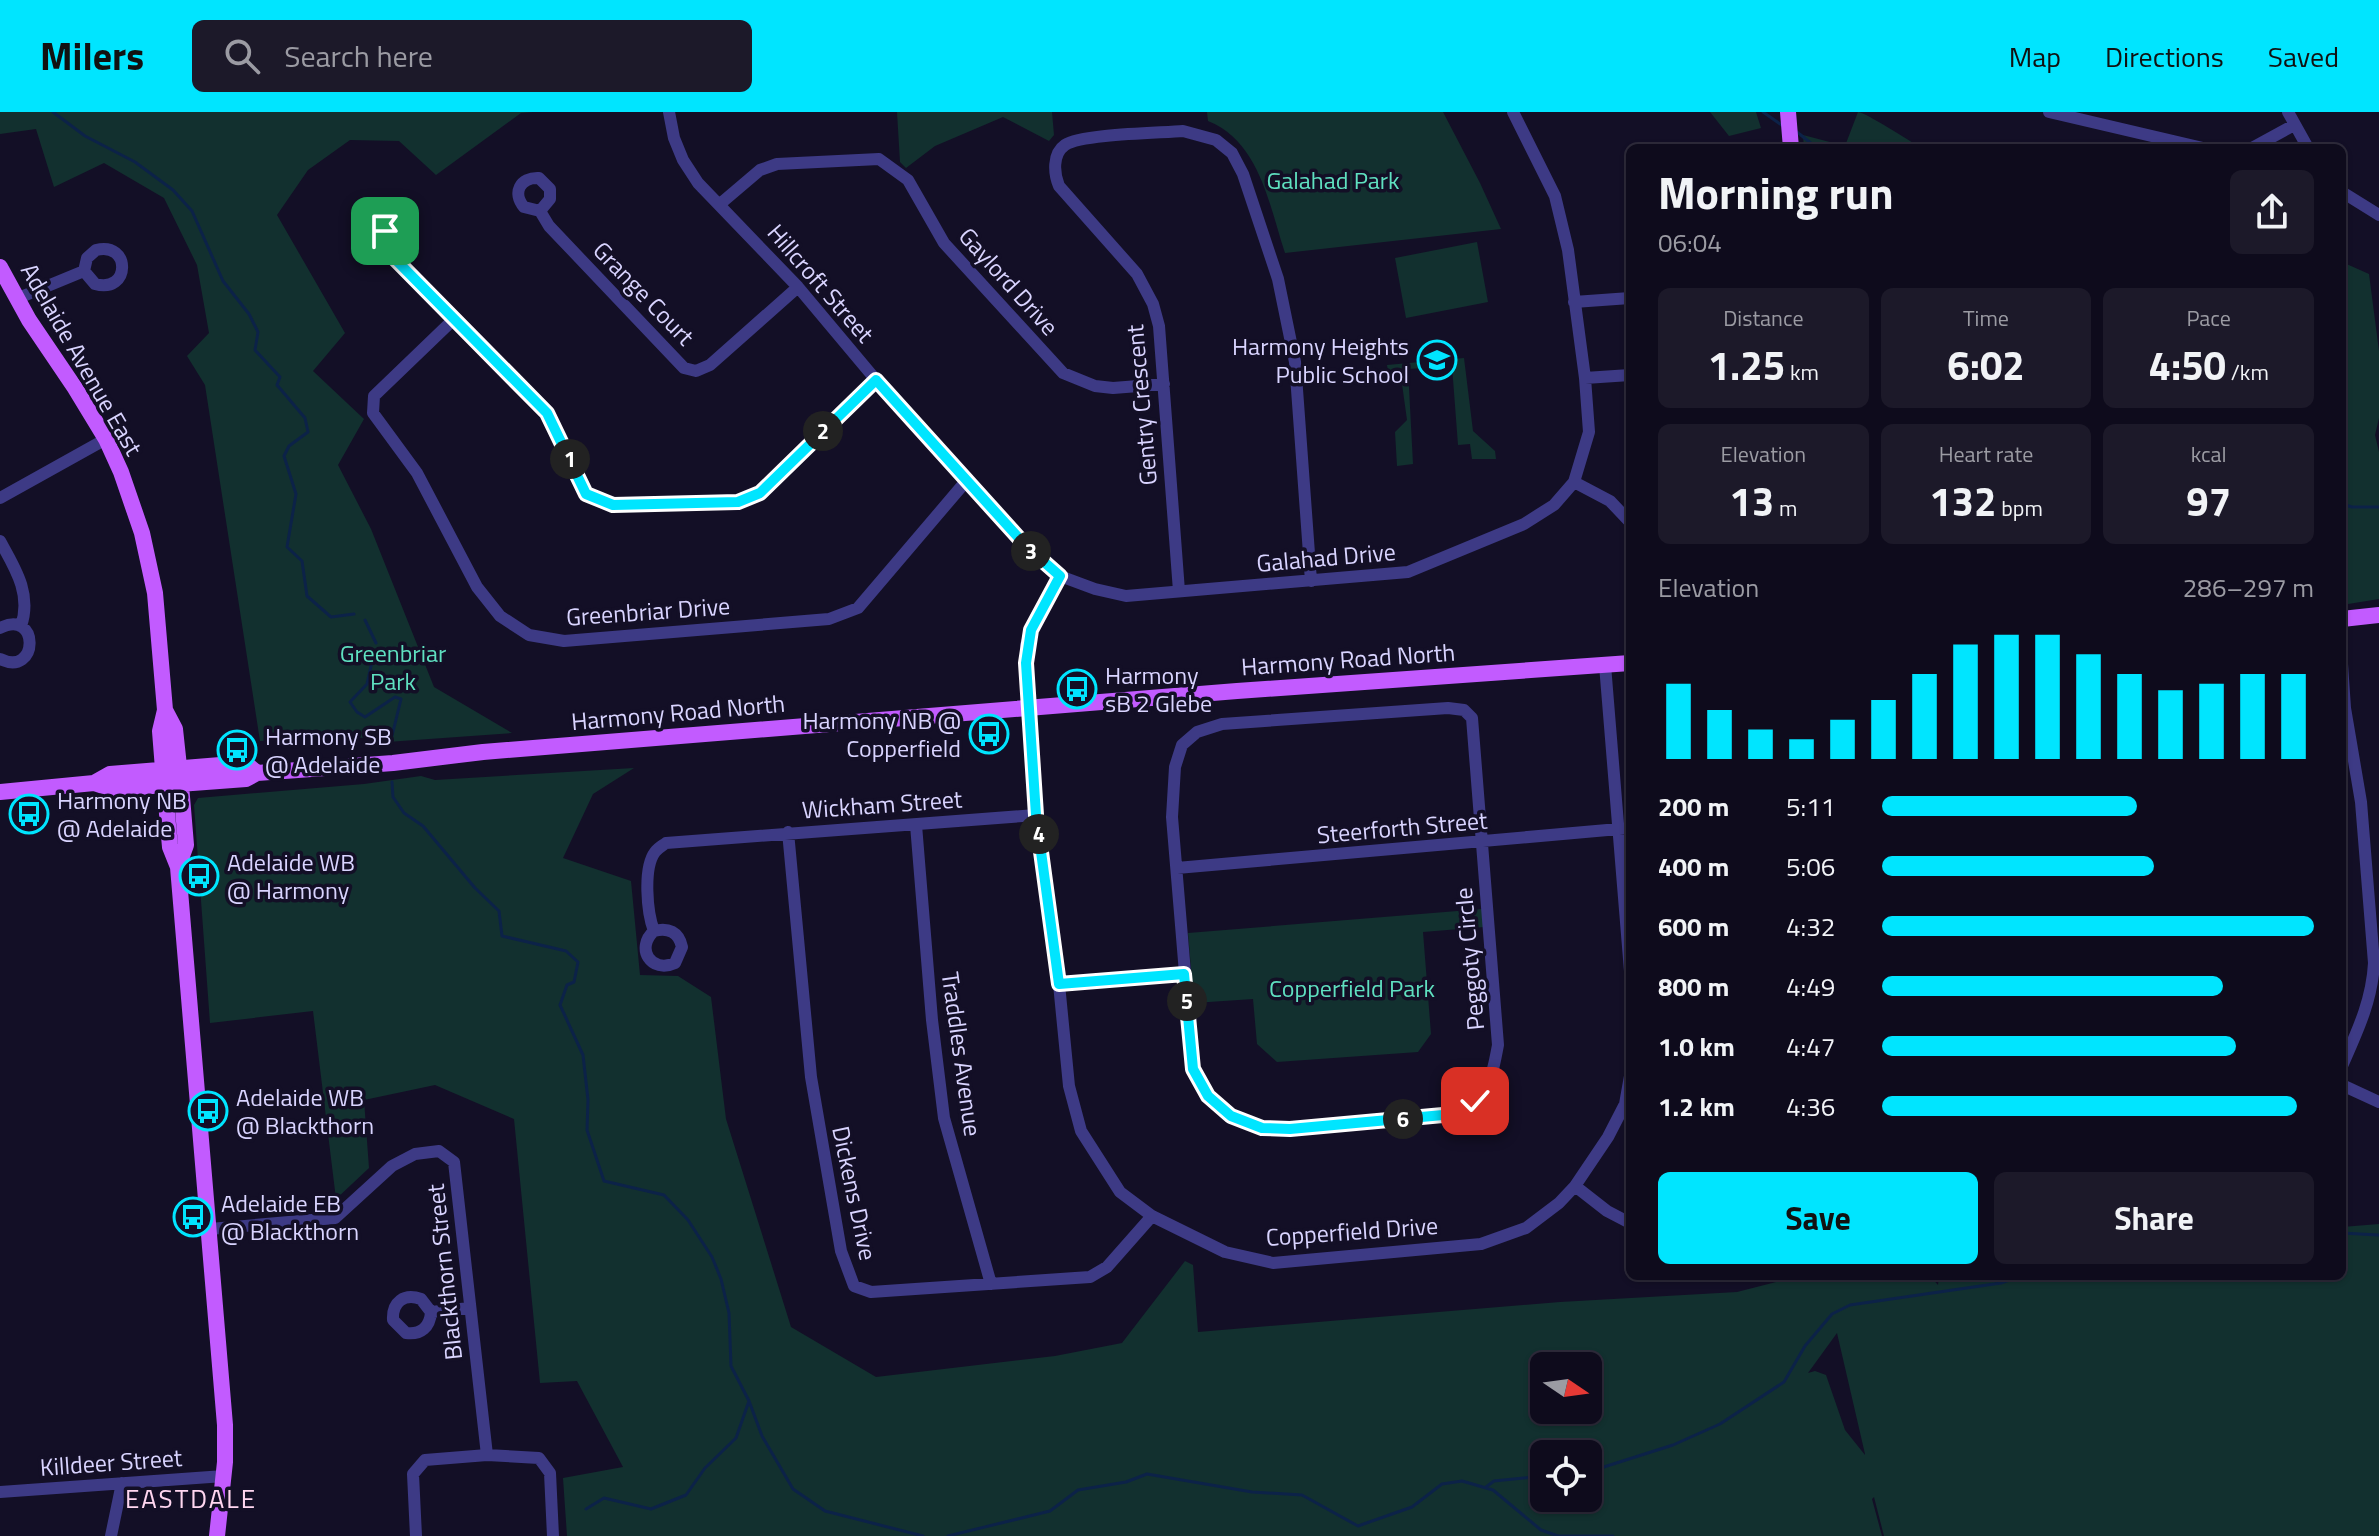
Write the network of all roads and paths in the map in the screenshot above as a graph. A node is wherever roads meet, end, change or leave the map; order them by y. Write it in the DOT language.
graph roads {
  1 [pos="669,112"];
  2 [pos="1513,112"];
  3 [pos="1788,112"];
  4 [pos="2049,112"];
  5 [pos="2288,112"];
  6 [pos="2080,116"];
  7 [pos="2294,125"];
  8 [pos="1790,144"];
  9 [pos="2188,144"];
  10 [pos="2259,144"];
  11 [pos="2306,144"];
  12 [pos="2346,194"];
  13 [pos="720,204"];
  14 [pos="540,211"];
  15 [pos="2379,215"];
  16 [pos="378,239"];
  17 [pos="0,267"];
  18 [pos="84,271"];
  19 [pos="798,287"];
  20 [pos="1626,298"];
  21 [pos="16,299"];
  22 [pos="1574,302"];
  23 [pos="453,320"];
  24 [pos="1626,375"];
  25 [pos="1585,378"];
  26 [pos="876,380"];
  27 [pos="1164,384"];
  28 [pos="106,439"];
  29 [pos="967,480"];
  30 [pos="1574,482"];
  31 [pos="0,498"];
  32 [pos="1626,518"];
  33 [pos="0,541"];
  34 [pos="1060,576"];
  35 [pos="1311,581"];
  36 [pos="1179,591"];
  37 [pos="2379,615"];
  38 [pos="2346,619"];
  39 [pos="21,626"];
  40 [pos="0,628"];
  41 [pos="0,659"];
  42 [pos="1626,663"];
  43 [pos="1605,665"];
  44 [pos="1028,709"];
  45 [pos="2346,714"];
  46 [pos="172,777"];
  47 [pos="0,792"];
  48 [pos="1036,815"];
  49 [pos="916,825"];
  50 [pos="1625,828"];
  51 [pos="788,832"];
  52 [pos="2379,841"];
  53 [pos="2365,842"];
  54 [pos="1481,843"];
  55 [pos="1626,857"];
  56 [pos="1177,868"];
  57 [pos="654,931"];
  58 [pos="1184,974"];
  59 [pos="1059,984"];
  60 [pos="2346,1057"];
  61 [pos="2346,1087"];
  62 [pos="1626,1098"];
  63 [pos="2379,1102"];
  64 [pos="1575,1186"];
  65 [pos="1152,1216"];
  66 [pos="1626,1221"];
  67 [pos="210,1229"];
  68 [pos="991,1284"];
  69 [pos="470,1308"];
  70 [pos="431,1312"];
  71 [pos="487,1455"];
  72 [pos="224,1476"];
  73 [pos="122,1483"];
  74 [pos="0,1492"];
  75 [pos="111,1536"];
  76 [pos="217,1536"];
  77 [pos="416,1536"];
  78 [pos="553,1536"];
  1 -- 13 [label="street, Hillcroft Street"];
  2 -- 22 [label="street, Galahad Drive"];
  3 -- 8 [label="main road"];
  4 -- 6 [label="street"];
  5 -- 7 [label="street"];
  6 -- 9 [label="street"];
  7 -- 10 [label="street"];
  7 -- 11 [label="street"];
  12 -- 15 [label="street"];
  13 -- 19 [label="street, Hillcroft Street"];
  13 -- 27 [label="street, Gaylord Drive"];
  14 -- 19 [label="street, Grange Court"];
  16 -- 23 [label="street"];
  17 -- 21 [label="main road, Adelaide Avenue East"];
  18 -- 21 [label="street"];
  19 -- 26 [label="street, Hillcroft Street"];
  20 -- 22 [label="street"];
  21 -- 28 [label="main road, Adelaide Avenue East"];
  22 -- 25 [label="street, Galahad Drive"];
  23 -- 26 [label="street"];
  23 -- 29 [label="street, Greenbriar Drive"];
  24 -- 25 [label="street"];
  25 -- 30 [label="street, Galahad Drive"];
  26 -- 29 [label="street, Hillcroft Street"];
  27 -- 35 [label="street, Gentry Crescent"];
  27 -- 36 [label="street, Gentry Crescent"];
  28 -- 31 [label="street"];
  28 -- 46 [label="main road, Adelaide Avenue East"];
  29 -- 34 [label="street, Hillcroft Street"];
  30 -- 32 [label="street"];
  30 -- 35 [label="street, Galahad Drive"];
  33 -- 39 [label="street"];
  34 -- 36 [label="street, Galahad Drive"];
  34 -- 44 [label="street, Copperfield Drive"];
  35 -- 36 [label="street, Galahad Drive"];
  37 -- 38 [label="main road"];
  39 -- 40 [label="street"];
  39 -- 41 [label="street"];
  42 -- 43 [label="main road, Harmony Road North"];
  43 -- 44 [label="main road, Harmony Road North"];
  43 -- 50 [label="street"];
  44 -- 46 [label="main road, Harmony Road North"];
  44 -- 48 [label="street, Copperfield Drive"];
  45 -- 53 [label="street"];
  46 -- 47 [label="main road, Harmony Road North"];
  46 -- 67 [label="main road, Adelaide Avenue East"];
  48 -- 49 [label="street, Wickham Street"];
  48 -- 59 [label="street, Copperfield Drive"];
  49 -- 51 [label="street, Wickham Street"];
  49 -- 68 [label="street, Traddles Avenue"];
  50 -- 54 [label="street, Steerforth Street"];
  50 -- 55 [label="street"];
  51 -- 57 [label="street, Wickham Street"];
  51 -- 68 [label="street, Dickens Drive"];
  52 -- 53 [label="street"];
  53 -- 60 [label="street"];
  54 -- 56 [label="street, Steerforth Street"];
  54 -- 56 [label="street, Peggoty Circle"];
  54 -- 58 [label="street, Peggoty Circle"];
  56 -- 58 [label="street, Peggoty Circle"];
  58 -- 59 [label="street"];
  59 -- 65 [label="street, Copperfield Drive"];
  61 -- 63 [label="street"];
  62 -- 64 [label="street, Copperfield Drive"];
  64 -- 65 [label="street, Copperfield Drive"];
  64 -- 66 [label="street"];
  65 -- 68 [label="street, Dickens Drive"];
  67 -- 69 [label="street, Blackthorn Street"];
  67 -- 72 [label="main road, Adelaide Avenue East"];
  69 -- 70 [label="street"];
  69 -- 71 [label="street, Blackthorn Street"];
  71 -- 77 [label="street"];
  71 -- 78 [label="street"];
  72 -- 73 [label="street, Killdeer Street"];
  72 -- 76 [label="main road, Adelaide Avenue East"];
  73 -- 74 [label="street, Killdeer Street"];
  73 -- 75 [label="street"];
}
